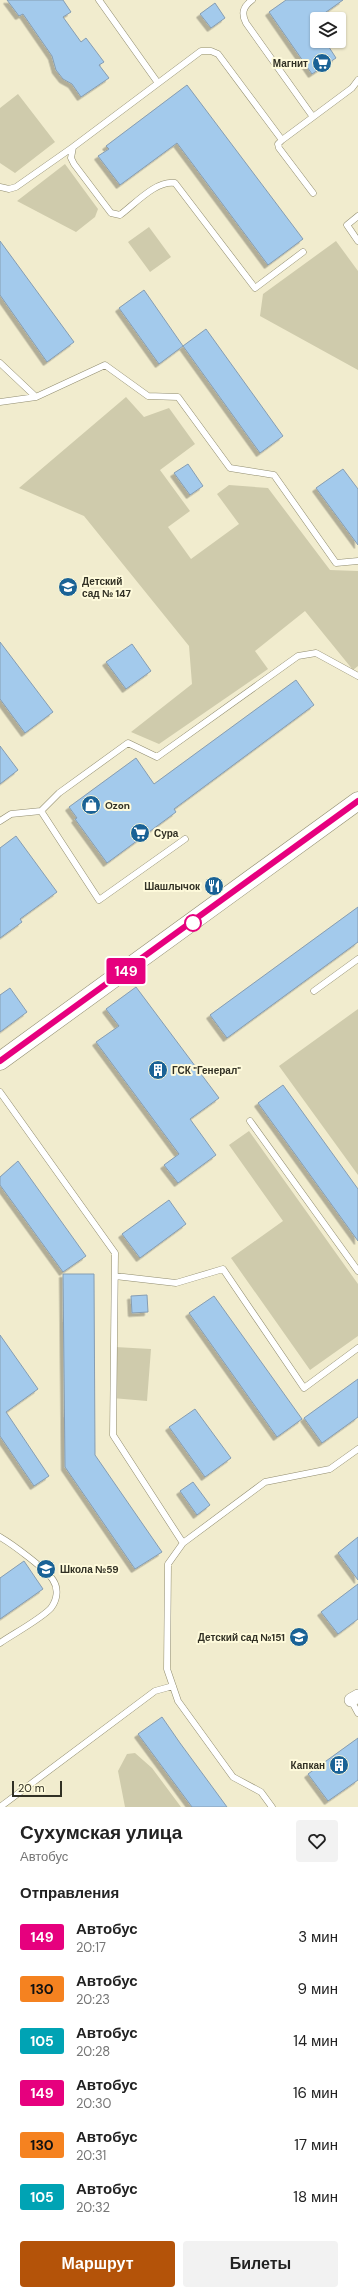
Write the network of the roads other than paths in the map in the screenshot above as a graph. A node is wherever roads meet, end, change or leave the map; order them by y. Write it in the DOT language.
graph roads {
  1 [pos="99,0"];
  2 [pos="252,0"];
  3 [pos="358,80"];
  4 [pos="158,83"];
  5 [pos="313,116"];
  6 [pos="282,140"];
  7 [pos="73,147"];
  8 [pos="0,187"];
  9 [pos="313,193"];
  10 [pos="358,216"];
  11 [pos="358,242"];
  12 [pos="303,252"];
  13 [pos="0,364"];
  14 [pos="36,397"];
  15 [pos="0,402"];
  16 [pos="358,561"];
  17 [pos="358,676"];
  18 [pos="358,801"];
  19 [pos="41,811"];
  20 [pos="0,821"];
  21 [pos="185,839"];
  22 [pos="358,959"];
  23 [pos="314,990"];
  24 [pos="0,1061"];
  25 [pos="0,1092"];
  26 [pos="250,1121"];
  27 [pos="358,1271"];
  28 [pos="115,1276"];
  29 [pos="358,1348"];
  30 [pos="358,1449"];
  31 [pos="0,1538"];
  32 [pos="183,1543"];
  33 [pos="0,1644"];
  34 [pos="173,1686"];
  35 [pos="354,1698"];
  36 [pos="358,1713"];
  37 [pos="0,1807"];
  38 [pos="272,1807"];
  1 -- 4 [label="lane"];
  2 -- 5 [label="lane"];
  3 -- 5 [label="lane"];
  4 -- 6 [label="lane"];
  4 -- 7 [label="lane"];
  5 -- 6 [label="lane"];
  6 -- 9 [label="lane"];
  7 -- 8 [label="lane"];
  7 -- 12 [label="lane"];
  10 -- 11 [label="lane"];
  13 -- 14 [label="lane"];
  14 -- 15 [label="lane"];
  14 -- 16 [label="lane"];
  17 -- 19 [label="lane"];
  18 -- 24 [label="main road"];
  19 -- 20 [label="lane"];
  19 -- 21 [label="lane"];
  22 -- 23 [label="lane"];
  25 -- 28 [label="lane"];
  26 -- 27 [label="lane"];
  28 -- 29 [label="lane"];
  28 -- 32 [label="lane"];
  30 -- 32 [label="lane"];
  31 -- 33 [label="lane"];
  32 -- 34 [label="lane"];
  34 -- 37 [label="lane"];
  34 -- 38 [label="lane"];
  35 -- 36 [label="lane"];
}
